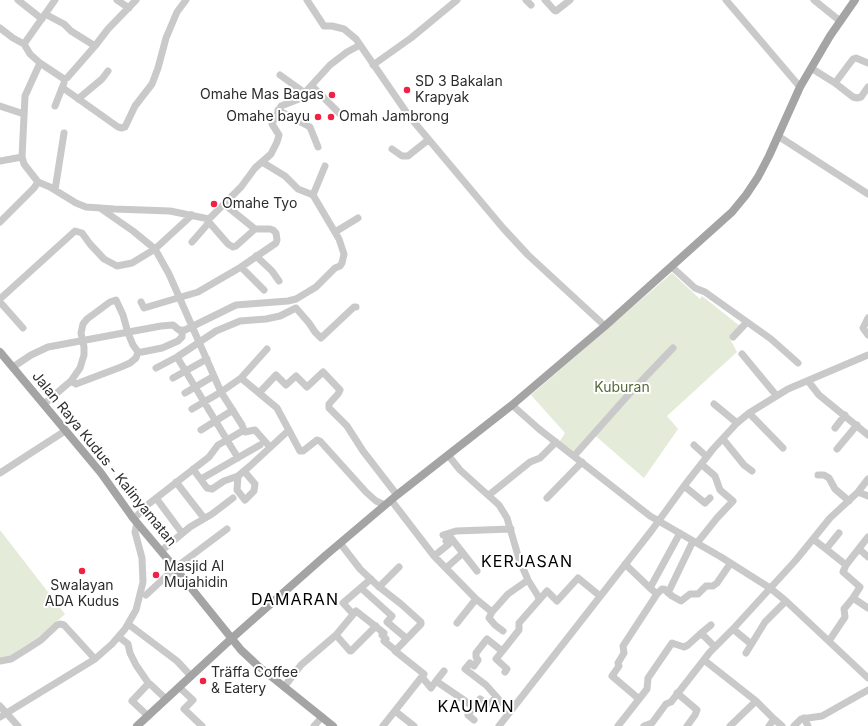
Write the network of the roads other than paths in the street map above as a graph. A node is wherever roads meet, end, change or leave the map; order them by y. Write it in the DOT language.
graph roads {
  1 [pos="18,0"];
  2 [pos="55,0"];
  3 [pos="117,0"];
  4 [pos="136,0"];
  5 [pos="186,0"];
  6 [pos="307,0"];
  7 [pos="457,0"];
  8 [pos="545,0"];
  9 [pos="570,0"];
  10 [pos="726,0"];
  11 [pos="814,0"];
  12 [pos="855,0"];
  13 [pos="129,8"];
  14 [pos="44,16"];
  15 [pos="840,21"];
  16 [pos="0,28"];
  17 [pos="24,44"];
  18 [pos="360,45"];
  19 [pos="95,46"];
  20 [pos="868,63"];
  21 [pos="40,64"];
  22 [pos="373,65"];
  23 [pos="811,68"];
  24 [pos="108,70"];
  25 [pos="280,75"];
  26 [pos="65,79"];
  27 [pos="835,83"];
  28 [pos="312,86"];
  29 [pos="800,87"];
  30 [pos="868,87"];
  31 [pos="63,88"];
  32 [pos="305,93"];
  33 [pos="78,98"];
  34 [pos="0,106"];
  35 [pos="55,106"];
  36 [pos="278,110"];
  37 [pos="24,114"];
  38 [pos="340,114"];
  39 [pos="64,133"];
  40 [pos="778,136"];
  41 [pos="428,140"];
  42 [pos="318,147"];
  43 [pos="392,149"];
  44 [pos="22,157"];
  45 [pos="0,162"];
  46 [pos="262,162"];
  47 [pos="325,166"];
  48 [pos="38,182"];
  49 [pos="55,190"];
  50 [pos="868,194"];
  51 [pos="313,195"];
  52 [pos="224,204"];
  53 [pos="100,208"];
  54 [pos="192,215"];
  55 [pos="358,218"];
  56 [pos="208,220"];
  57 [pos="0,222"];
  58 [pos="255,229"];
  59 [pos="336,232"];
  60 [pos="192,242"];
  61 [pos="155,249"];
  62 [pos="256,256"];
  63 [pos="241,267"];
  64 [pos="672,267"];
  65 [pos="279,281"];
  66 [pos="264,290"];
  67 [pos="179,298"];
  68 [pos="0,299"];
  69 [pos="0,302"];
  70 [pos="141,302"];
  71 [pos="356,307"];
  72 [pos="868,318"];
  73 [pos="747,322"];
  74 [pos="192,326"];
  75 [pos="605,326"];
  76 [pos="23,328"];
  77 [pos="182,331"];
  78 [pos="128,333"];
  79 [pos="868,335"];
  80 [pos="733,337"];
  81 [pos="82,341"];
  82 [pos="199,342"];
  83 [pos="673,348"];
  84 [pos="267,349"];
  85 [pos="0,352"];
  86 [pos="138,352"];
  87 [pos="742,354"];
  88 [pos="868,355"];
  89 [pos="177,357"];
  90 [pos="207,359"];
  91 [pos="798,364"];
  92 [pos="13,367"];
  93 [pos="156,368"];
  94 [pos="186,372"];
  95 [pos="214,376"];
  96 [pos="173,378"];
  97 [pos="241,378"];
  98 [pos="71,380"];
  99 [pos="808,381"];
  100 [pos="196,388"];
  101 [pos="221,392"];
  102 [pos="185,393"];
  103 [pos="259,393"];
  104 [pos="776,395"];
  105 [pos="204,401"];
  106 [pos="44,404"];
  107 [pos="714,404"];
  108 [pos="512,405"];
  109 [pos="192,409"];
  110 [pos="233,410"];
  111 [pos="749,413"];
  112 [pos="845,415"];
  113 [pos="215,421"];
  114 [pos="738,423"];
  115 [pos="857,426"];
  116 [pos="835,428"];
  117 [pos="201,430"];
  118 [pos="244,430"];
  119 [pos="289,430"];
  120 [pos="65,431"];
  121 [pos="868,435"];
  122 [pos="723,439"];
  123 [pos="227,440"];
  124 [pos="556,442"];
  125 [pos="260,445"];
  126 [pos="694,445"];
  127 [pos="270,447"];
  128 [pos="783,448"];
  129 [pos="837,449"];
  130 [pos="448,455"];
  131 [pos="574,456"];
  132 [pos="707,457"];
  133 [pos="238,458"];
  134 [pos="582,462"];
  135 [pos="701,464"];
  136 [pos="193,469"];
  137 [pos="752,472"];
  138 [pos="0,473"];
  139 [pos="818,475"];
  140 [pos="201,479"];
  141 [pos="868,479"];
  142 [pos="176,482"];
  143 [pos="684,486"];
  144 [pos="858,492"];
  145 [pos="490,495"];
  146 [pos="868,496"];
  147 [pos="156,498"];
  148 [pos="233,498"];
  149 [pos="547,498"];
  150 [pos="710,498"];
  151 [pos="391,500"];
  152 [pos="849,501"];
  153 [pos="204,518"];
  154 [pos="136,521"];
  155 [pos="658,521"];
  156 [pos="511,529"];
  157 [pos="226,530"];
  158 [pos="182,533"];
  159 [pos="680,533"];
  160 [pos="839,533"];
  161 [pos="447,536"];
  162 [pos="868,537"];
  163 [pos="813,539"];
  164 [pos="695,542"];
  165 [pos="340,543"];
  166 [pos="858,549"];
  167 [pos="161,550"];
  168 [pos="826,550"];
  169 [pos="462,553"];
  170 [pos="434,556"];
  171 [pos="868,557"];
  172 [pos="625,564"];
  173 [pos="730,564"];
  174 [pos="846,565"];
  175 [pos="399,567"];
  176 [pos="175,568"];
  177 [pos="446,568"];
  178 [pos="477,571"];
  179 [pos="371,579"];
  180 [pos="528,580"];
  181 [pos="379,587"];
  182 [pos="361,588"];
  183 [pos="650,588"];
  184 [pos="770,588"];
  185 [pos="668,593"];
  186 [pos="656,594"];
  187 [pos="146,595"];
  188 [pos="600,596"];
  189 [pos="853,598"];
  190 [pos="476,599"];
  191 [pos="539,600"];
  192 [pos="786,601"];
  193 [pos="868,608"];
  194 [pos="492,612"];
  195 [pos="353,614"];
  196 [pos="457,623"];
  197 [pos="128,624"];
  198 [pos="711,625"];
  199 [pos="376,626"];
  200 [pos="733,629"];
  201 [pos="503,631"];
  202 [pos="700,634"];
  203 [pos="336,635"];
  204 [pos="119,637"];
  205 [pos="406,638"];
  206 [pos="231,639"];
  207 [pos="829,641"];
  208 [pos="751,644"];
  209 [pos="715,647"];
  210 [pos="395,650"];
  211 [pos="502,651"];
  212 [pos="746,653"];
  213 [pos="95,658"];
  214 [pos="704,660"];
  215 [pos="0,661"];
  216 [pos="444,671"];
  217 [pos="505,672"];
  218 [pos="191,676"];
  219 [pos="422,677"];
  220 [pos="868,678"];
  221 [pos="436,681"];
  222 [pos="149,684"];
  223 [pos="179,687"];
  224 [pos="284,687"];
  225 [pos="868,690"];
  226 [pos="677,694"];
  227 [pos="496,697"];
  228 [pos="166,699"];
  229 [pos="639,699"];
  230 [pos="756,701"];
  231 [pos="0,706"];
  232 [pos="474,707"];
  233 [pos="512,709"];
  234 [pos="395,711"];
  235 [pos="7,712"];
  236 [pos="148,716"];
  237 [pos="0,717"];
  238 [pos="322,717"];
  239 [pos="804,718"];
  240 [pos="774,719"];
  241 [pos="474,720"];
  242 [pos="140,725"];
  243 [pos="18,726"];
  244 [pos="202,726"];
  245 [pos="314,726"];
  246 [pos="334,726"];
  247 [pos="383,726"];
  248 [pos="414,726"];
  249 [pos="499,726"];
  250 [pos="618,726"];
  251 [pos="644,726"];
  252 [pos="687,726"];
  253 [pos="730,726"];
  254 [pos="769,726"];
  255 [pos="782,726"];
  256 [pos="794,726"];
  257 [pos="808,726"];
  1 -- 14 [label="street"];
  2 -- 14 [label="street"];
  3 -- 13 [label="street"];
  4 -- 13 [label="street"];
  5 -- 33 [label="street"];
  6 -- 18 [label="street"];
  7 -- 22 [label="street"];
  8 -- 9 [label="street"];
  10 -- 29 [label="street"];
  11 -- 15 [label="street"];
  12 -- 15 [label="main road"];
  13 -- 19 [label="street"];
  14 -- 17 [label="street"];
  14 -- 19 [label="street"];
  15 -- 23 [label="main road"];
  16 -- 17 [label="street"];
  17 -- 21 [label="street"];
  18 -- 22 [label="street"];
  18 -- 28 [label="street"];
  19 -- 26 [label="street"];
  20 -- 27 [label="street"];
  21 -- 26 [label="street"];
  21 -- 37 [label="street"];
  22 -- 41 [label="street"];
  23 -- 27 [label="street"];
  23 -- 29 [label="main road"];
  24 -- 33 [label="street"];
  25 -- 32 [label="street"];
  26 -- 31 [label="street"];
  27 -- 30 [label="street"];
  28 -- 32 [label="street"];
  28 -- 38 [label="street"];
  29 -- 40 [label="main road"];
  31 -- 33 [label="street"];
  31 -- 35 [label="street"];
  32 -- 36 [label="street"];
  34 -- 37 [label="street"];
  36 -- 42 [label="street"];
  36 -- 46 [label="street"];
  37 -- 44 [label="street"];
  39 -- 49 [label="street"];
  40 -- 50 [label="street"];
  40 -- 64 [label="main road"];
  41 -- 43 [label="street"];
  41 -- 75 [label="street"];
  44 -- 45 [label="street"];
  44 -- 48 [label="street"];
  46 -- 51 [label="street"];
  46 -- 52 [label="street"];
  47 -- 51 [label="street"];
  48 -- 49 [label="street"];
  48 -- 57 [label="street"];
  49 -- 53 [label="street"];
  51 -- 59 [label="street"];
  52 -- 56 [label="street"];
  52 -- 58 [label="street"];
  53 -- 54 [label="street"];
  53 -- 61 [label="street"];
  54 -- 56 [label="street"];
  54 -- 61 [label="street"];
  55 -- 59 [label="street"];
  56 -- 58 [label="street"];
  56 -- 60 [label="street"];
  58 -- 62 [label="street"];
  59 -- 74 [label="street"];
  61 -- 67 [label="street"];
  61 -- 68 [label="street"];
  62 -- 63 [label="street"];
  62 -- 65 [label="street"];
  63 -- 66 [label="street"];
  63 -- 67 [label="street"];
  64 -- 73 [label="street"];
  64 -- 75 [label="main road"];
  67 -- 70 [label="street"];
  67 -- 74 [label="street"];
  69 -- 76 [label="street"];
  71 -- 82 [label="street"];
  72 -- 79 [label="street"];
  73 -- 80 [label="street"];
  73 -- 91 [label="street"];
  74 -- 77 [label="street"];
  74 -- 82 [label="street"];
  75 -- 108 [label="main road"];
  77 -- 78 [label="street"];
  77 -- 86 [label="street"];
  78 -- 81 [label="street"];
  78 -- 81 [label="street"];
  78 -- 86 [label="street"];
  81 -- 92 [label="street"];
  81 -- 98 [label="street"];
  82 -- 89 [label="street"];
  82 -- 90 [label="street"];
  83 -- 131 [label="street"];
  84 -- 97 [label="street"];
  85 -- 92 [label="main road, Jalan Raya Kudus - Kalinyamatan"];
  86 -- 98 [label="street"];
  87 -- 104 [label="street"];
  88 -- 99 [label="street"];
  89 -- 93 [label="street"];
  89 -- 94 [label="street"];
  90 -- 94 [label="street"];
  90 -- 95 [label="street"];
  92 -- 106 [label="main road, Jalan Raya Kudus - Kalinyamatan"];
  94 -- 96 [label="street"];
  94 -- 100 [label="street"];
  95 -- 100 [label="street"];
  95 -- 101 [label="street"];
  97 -- 101 [label="street"];
  97 -- 103 [label="street"];
  98 -- 106 [label="street"];
  99 -- 104 [label="street"];
  99 -- 112 [label="street"];
  100 -- 102 [label="street"];
  100 -- 105 [label="street"];
  101 -- 105 [label="street"];
  101 -- 110 [label="street"];
  103 -- 119 [label="street"];
  103 -- 151 [label="street"];
  104 -- 111 [label="street"];
  105 -- 109 [label="street"];
  105 -- 113 [label="street"];
  106 -- 120 [label="main road, Jalan Raya Kudus - Kalinyamatan"];
  107 -- 114 [label="street"];
  108 -- 124 [label="street"];
  108 -- 130 [label="main road"];
  110 -- 113 [label="street"];
  110 -- 118 [label="street"];
  111 -- 114 [label="street"];
  111 -- 128 [label="street"];
  112 -- 115 [label="street"];
  112 -- 116 [label="street"];
  113 -- 117 [label="street"];
  113 -- 123 [label="street"];
  114 -- 122 [label="street"];
  115 -- 121 [label="street"];
  115 -- 129 [label="street"];
  118 -- 123 [label="street"];
  118 -- 127 [label="street"];
  119 -- 127 [label="street"];
  119 -- 151 [label="street"];
  120 -- 138 [label="street"];
  120 -- 154 [label="main road, Jalan Raya Kudus - Kalinyamatan"];
  122 -- 132 [label="street"];
  122 -- 137 [label="street"];
  123 -- 133 [label="street"];
  123 -- 136 [label="street"];
  124 -- 131 [label="street"];
  124 -- 145 [label="street"];
  125 -- 133 [label="street"];
  126 -- 132 [label="street"];
  127 -- 140 [label="street"];
  130 -- 145 [label="street"];
  130 -- 151 [label="main road"];
  131 -- 134 [label="street"];
  132 -- 135 [label="street"];
  133 -- 140 [label="street"];
  134 -- 149 [label="street"];
  134 -- 155 [label="street"];
  135 -- 143 [label="street"];
  135 -- 164 [label="street"];
  136 -- 140 [label="street"];
  136 -- 142 [label="street"];
  139 -- 152 [label="street"];
  141 -- 144 [label="street"];
  142 -- 147 [label="street"];
  142 -- 153 [label="street"];
  143 -- 150 [label="street"];
  143 -- 155 [label="street"];
  144 -- 146 [label="street"];
  144 -- 152 [label="street"];
  145 -- 156 [label="street"];
  147 -- 154 [label="street"];
  147 -- 158 [label="street"];
  148 -- 153 [label="street"];
  151 -- 165 [label="main road"];
  151 -- 170 [label="street"];
  152 -- 163 [label="street"];
  153 -- 158 [label="street"];
  154 -- 167 [label="main road, Jalan Raya Kudus - Kalinyamatan"];
  154 -- 197 [label="street"];
  155 -- 159 [label="street"];
  155 -- 172 [label="street"];
  156 -- 161 [label="street"];
  156 -- 180 [label="street"];
  157 -- 176 [label="street"];
  158 -- 167 [label="street"];
  159 -- 164 [label="street"];
  159 -- 183 [label="street"];
  160 -- 168 [label="street"];
  161 -- 169 [label="street"];
  161 -- 170 [label="street"];
  162 -- 166 [label="street"];
  163 -- 168 [label="street"];
  163 -- 184 [label="street"];
  164 -- 173 [label="street"];
  164 -- 185 [label="street"];
  165 -- 179 [label="street"];
  165 -- 206 [label="main road"];
  166 -- 171 [label="street"];
  166 -- 174 [label="street"];
  167 -- 176 [label="main road, Jalan Raya Kudus - Kalinyamatan"];
  168 -- 174 [label="street"];
  169 -- 177 [label="street"];
  169 -- 178 [label="street"];
  170 -- 177 [label="street"];
  172 -- 183 [label="street"];
  172 -- 188 [label="street"];
  173 -- 184 [label="street"];
  173 -- 185 [label="street"];
  174 -- 189 [label="street"];
  175 -- 181 [label="street"];
  176 -- 187 [label="street"];
  176 -- 206 [label="main road, Jalan Raya Kudus - Kalinyamatan"];
  177 -- 190 [label="street"];
  179 -- 181 [label="street"];
  179 -- 182 [label="street"];
  180 -- 191 [label="street"];
  180 -- 194 [label="street"];
  181 -- 205 [label="street"];
  182 -- 195 [label="street"];
  182 -- 205 [label="street"];
  183 -- 186 [label="street"];
  184 -- 192 [label="street"];
  184 -- 200 [label="street"];
  185 -- 186 [label="street"];
  186 -- 229 [label="street"];
  188 -- 191 [label="street"];
  188 -- 233 [label="street"];
  189 -- 193 [label="street"];
  189 -- 207 [label="street"];
  190 -- 194 [label="street"];
  190 -- 196 [label="street"];
  191 -- 211 [label="street"];
  192 -- 207 [label="street"];
  192 -- 208 [label="street"];
  194 -- 201 [label="street"];
  195 -- 199 [label="street"];
  195 -- 203 [label="street"];
  197 -- 204 [label="street"];
  197 -- 218 [label="street"];
  198 -- 202 [label="street"];
  199 -- 203 [label="street"];
  199 -- 210 [label="street"];
  200 -- 208 [label="street"];
  200 -- 209 [label="street"];
  202 -- 209 [label="street"];
  202 -- 229 [label="street"];
  203 -- 224 [label="street"];
  204 -- 213 [label="street"];
  204 -- 222 [label="street"];
  205 -- 210 [label="street"];
  206 -- 218 [label="main road"];
  206 -- 224 [label="main road, Jalan Raya Kudus - Kalinyamatan"];
  207 -- 220 [label="street"];
  208 -- 212 [label="street"];
  209 -- 214 [label="street"];
  210 -- 219 [label="street"];
  211 -- 217 [label="street"];
  211 -- 227 [label="street"];
  213 -- 215 [label="street"];
  213 -- 235 [label="street"];
  214 -- 226 [label="street"];
  214 -- 230 [label="street"];
  216 -- 221 [label="street"];
  218 -- 223 [label="main road"];
  219 -- 221 [label="street"];
  219 -- 234 [label="street"];
  221 -- 232 [label="street"];
  222 -- 228 [label="street"];
  222 -- 236 [label="street"];
  223 -- 228 [label="main road"];
  223 -- 244 [label="street"];
  224 -- 238 [label="main road, Jalan Raya Kudus - Kalinyamatan"];
  225 -- 239 [label="street"];
  226 -- 251 [label="street"];
  226 -- 252 [label="street"];
  227 -- 232 [label="street"];
  227 -- 233 [label="street"];
  228 -- 236 [label="main road"];
  229 -- 250 [label="street"];
  230 -- 240 [label="street"];
  230 -- 253 [label="street"];
  231 -- 235 [label="street"];
  232 -- 241 [label="street"];
  233 -- 249 [label="street"];
  234 -- 247 [label="street"];
  234 -- 248 [label="street"];
  235 -- 237 [label="street"];
  235 -- 243 [label="street"];
  236 -- 242 [label="main road"];
  238 -- 245 [label="street"];
  238 -- 246 [label="main road, Jalan Raya Kudus - Kalinyamatan"];
  239 -- 256 [label="street"];
  239 -- 257 [label="street"];
  240 -- 254 [label="street"];
  240 -- 255 [label="street"];
}
